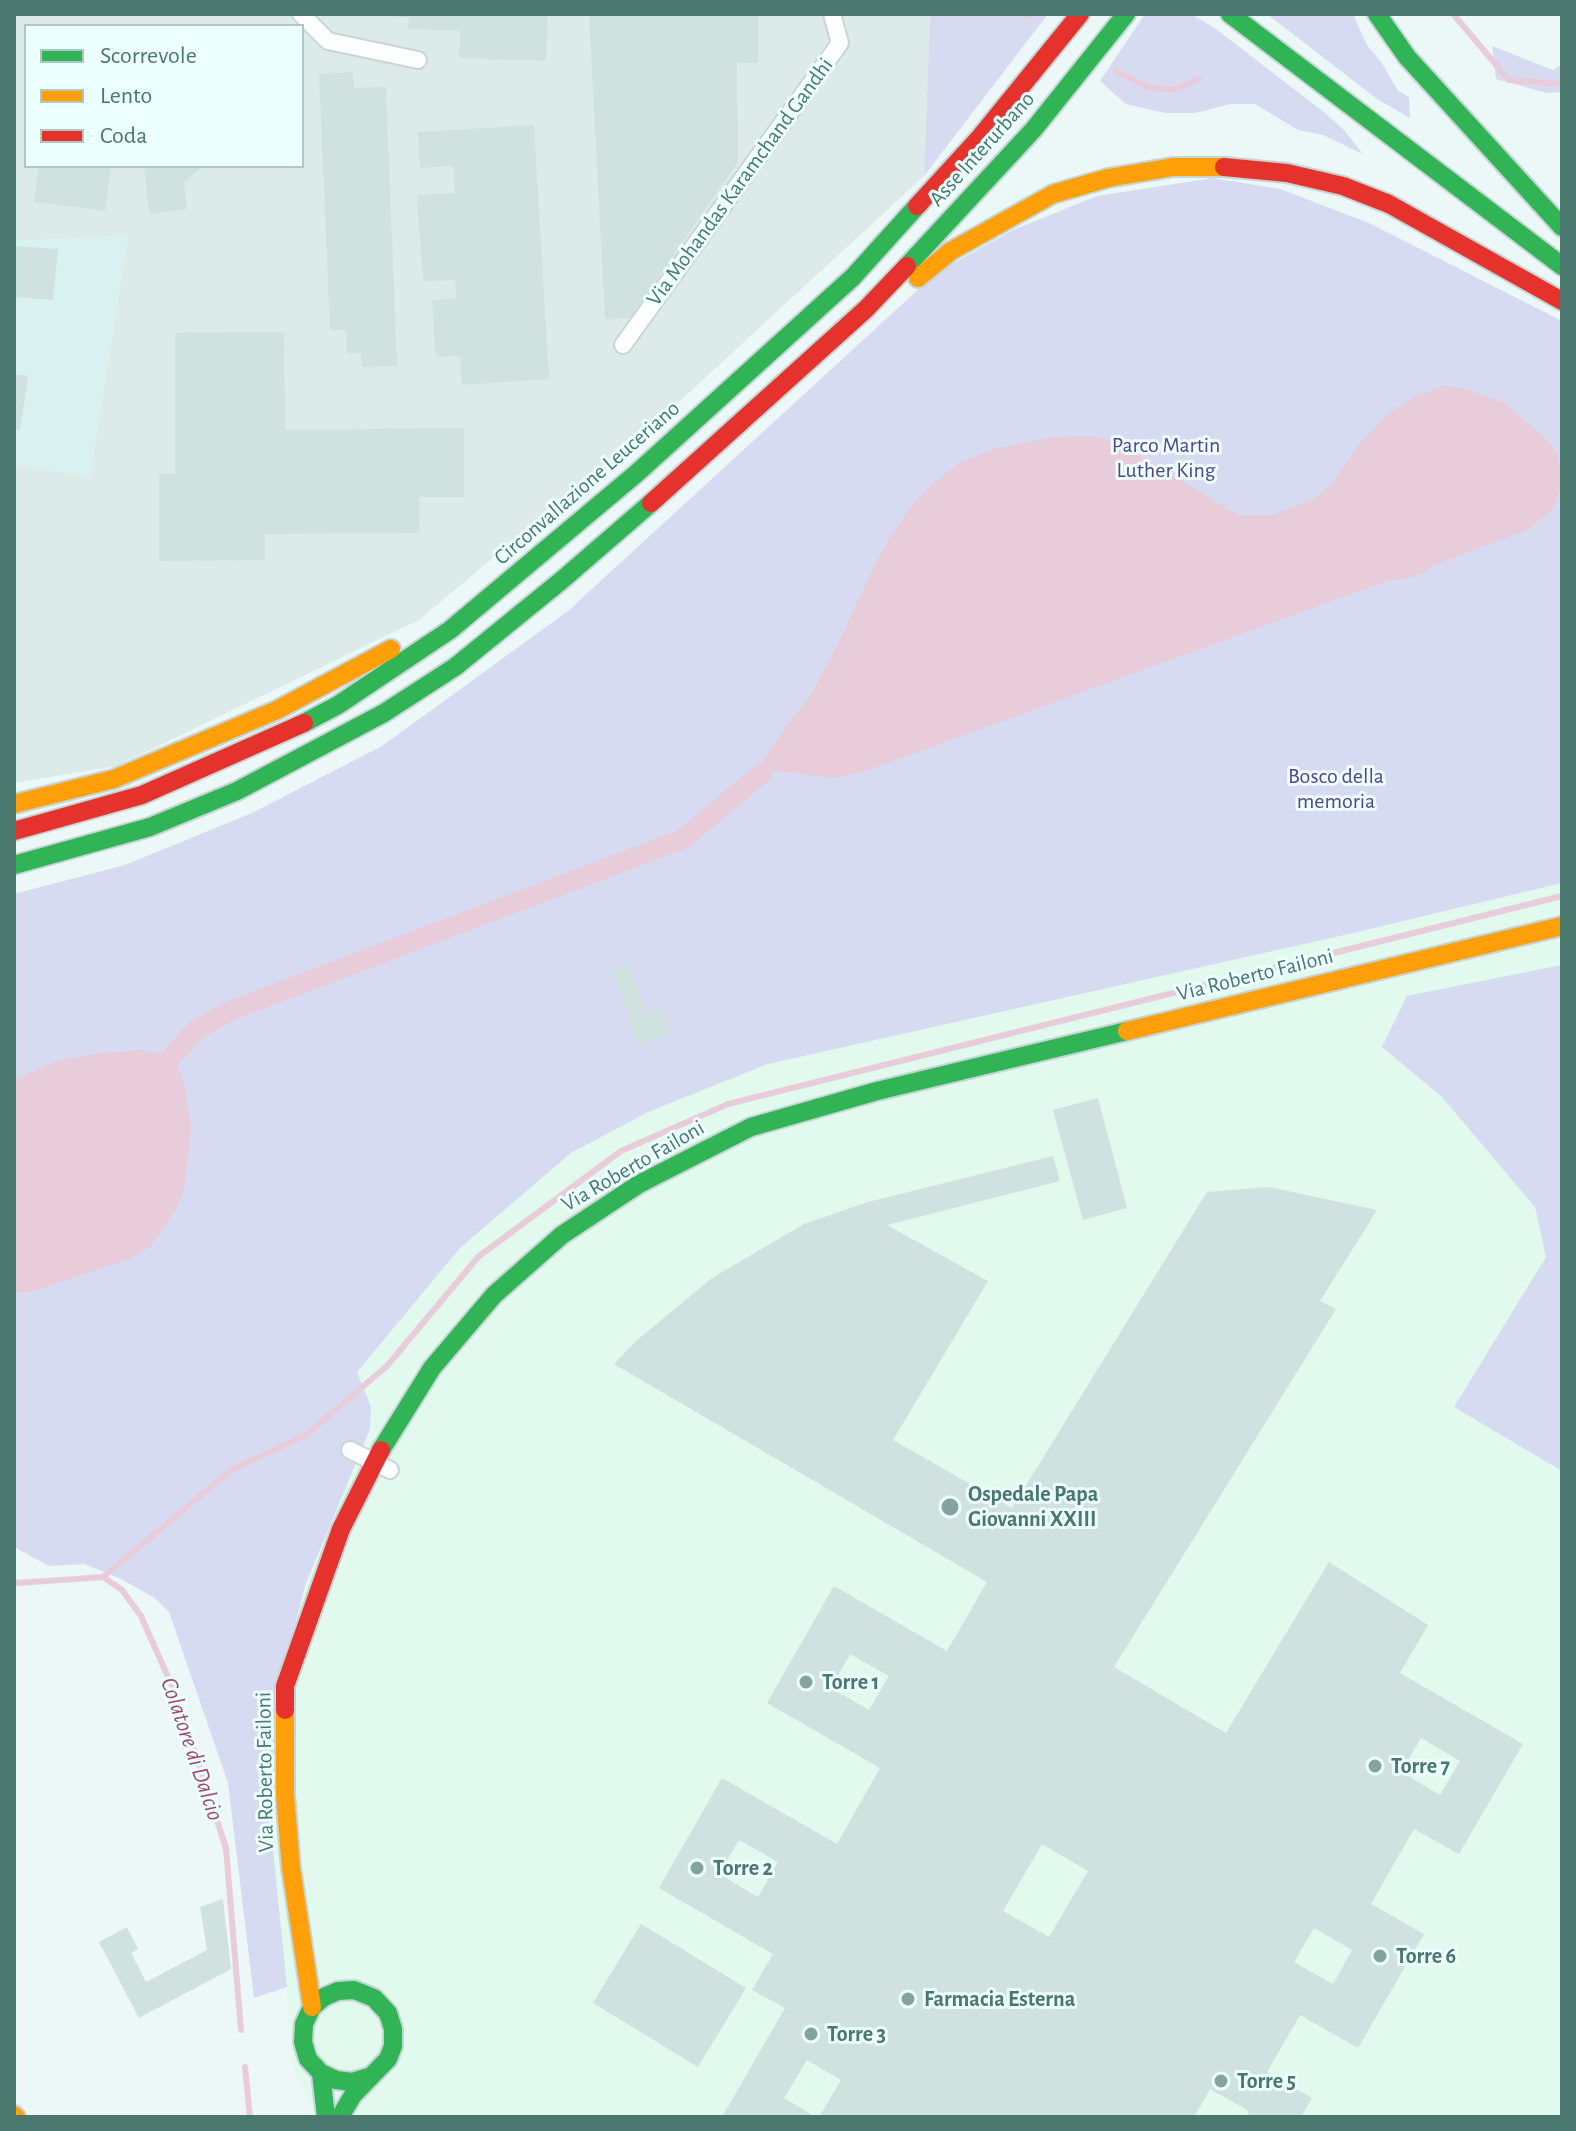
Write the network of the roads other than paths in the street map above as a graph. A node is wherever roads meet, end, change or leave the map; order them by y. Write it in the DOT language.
graph roads {
  1 [pos="301,14"];
  2 [pos="832,14"];
  3 [pos="1080,14"];
  4 [pos="1126,14"];
  5 [pos="1230,14"];
  6 [pos="1377,14"];
  7 [pos="418,60"];
  8 [pos="1562,227"];
  9 [pos="1562,266"];
  10 [pos="1562,301"];
  11 [pos="866,309"];
  12 [pos="623,345"];
  13 [pos="504,586"];
  14 [pos="14,804"];
  15 [pos="150,827"];
  16 [pos="14,831"];
  17 [pos="14,865"];
  18 [pos="14,879"];
  19 [pos="1562,926"];
  20 [pos="350,1450"];
  21 [pos="382,1466"];
  22 [pos="312,2007"];
  23 [pos="321,2073"];
  24 [pos="368,2077"];
  25 [pos="326,2117"];
  26 [pos="340,2117"];
  1 -- 7 [label="street"];
  2 -- 12 [label="street, Via Mohandas Karamchand Gandhi"];
  3 -- 13 [label="main road, Circonvallazione Leuceriano"];
  4 -- 11 [label="main road, Asse Interurbano"];
  5 -- 9 [label="main road"];
  6 -- 8 [label="main road"];
  10 -- 11 [label="main road"];
  11 -- 15 [label="main road"];
  13 -- 14 [label="main road"];
  13 -- 16 [label="main road, Circonvallazione Leuceriano"];
  15 -- 17 [label="main road"];
  15 -- 18 [label="main road"];
  19 -- 21 [label="main road, Via Roberto Failoni"];
  20 -- 21 [label="street"];
  21 -- 22 [label="main road, Via Roberto Failoni"];
  22 -- 23 [label="main road, Via Roberto Failoni"];
  22 -- 24 [label="main road"];
  23 -- 24 [label="main road"];
  23 -- 25 [label="main road, Via Roberto Failoni"];
  24 -- 26 [label="main road"];
}
